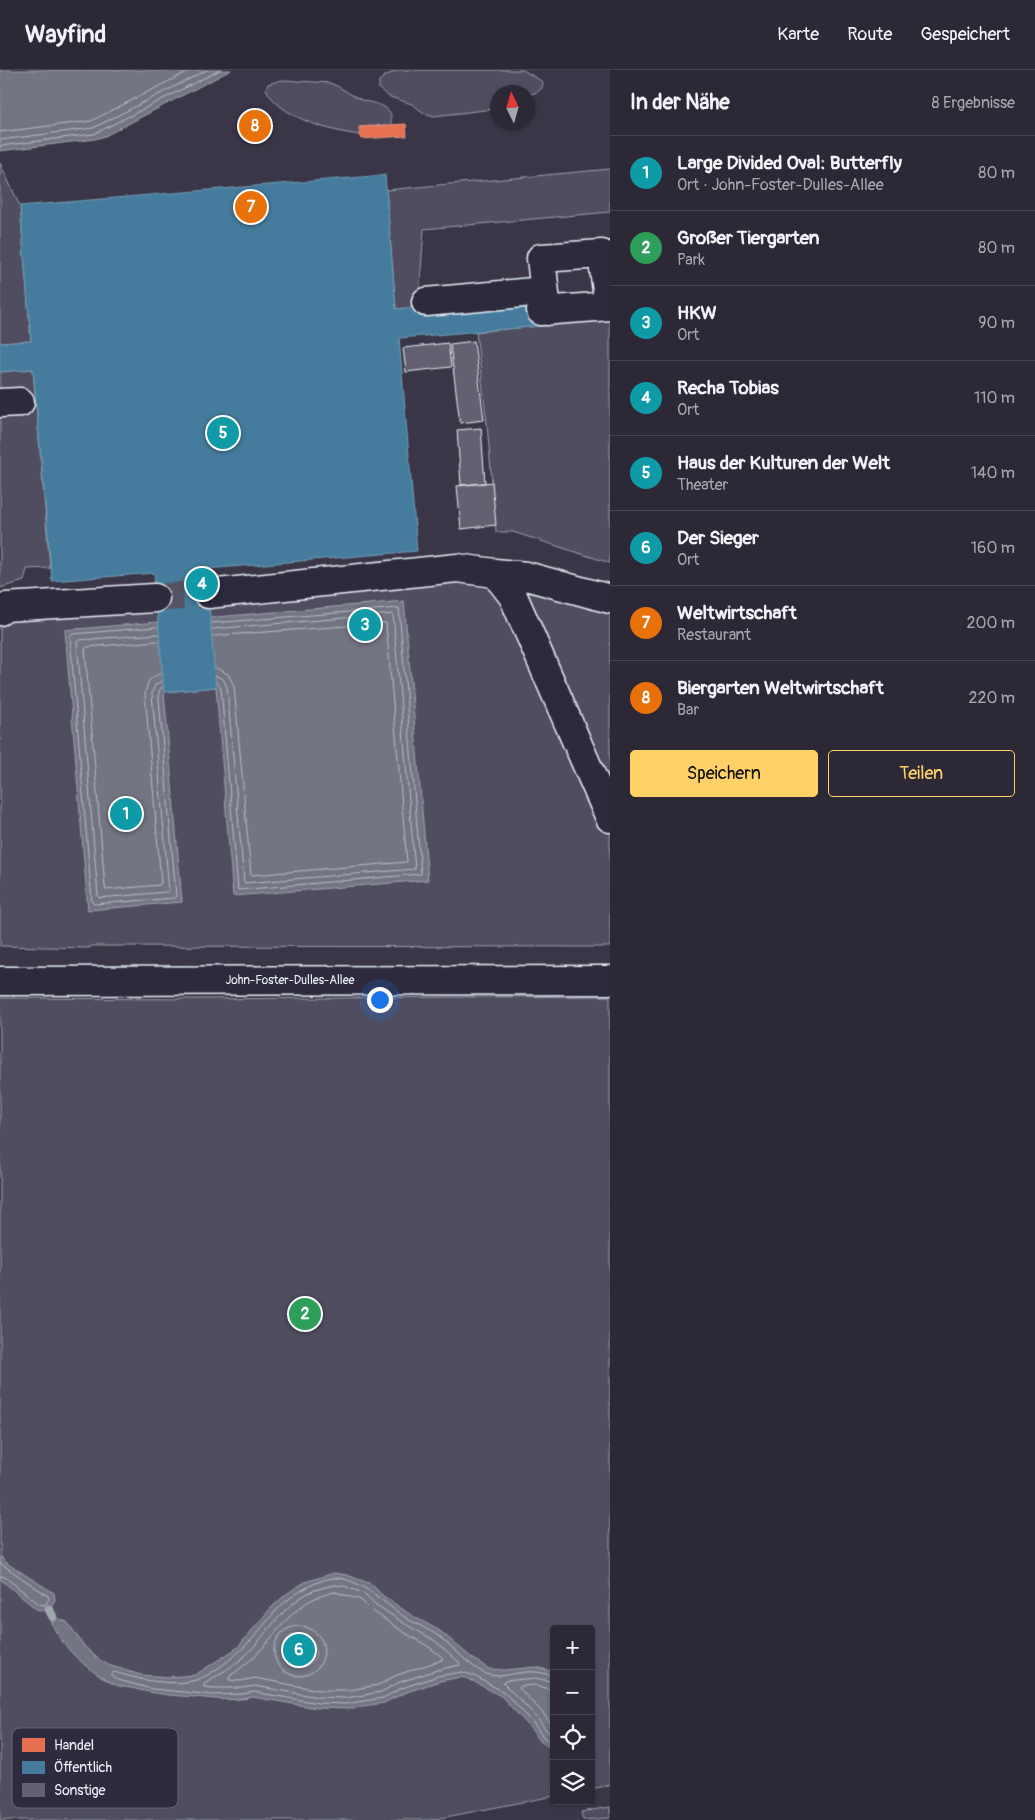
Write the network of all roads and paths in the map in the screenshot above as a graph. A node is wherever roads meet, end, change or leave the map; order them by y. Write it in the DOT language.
graph roads {
  1 [pos="426,302"];
  2 [pos="544,304"];
  3 [pos="609,306"];
  4 [pos="495,573"];
  5 [pos="208,594"];
  6 [pos="156,598"];
  7 [pos="610,598"];
  8 [pos="0,611"];
  9 [pos="610,818"];
  10 [pos="610,980"];
  11 [pos="0,981"];
  1 -- 2 [label="street"];
  2 -- 3 [label="street"];
  2 -- 3 [label="street"];
  4 -- 5 [label="street"];
  4 -- 7 [label="street"];
  4 -- 9 [label="street"];
  6 -- 8 [label="street"];
  10 -- 11 [label="street, John-Foster-Dulles-Allee"];
}
